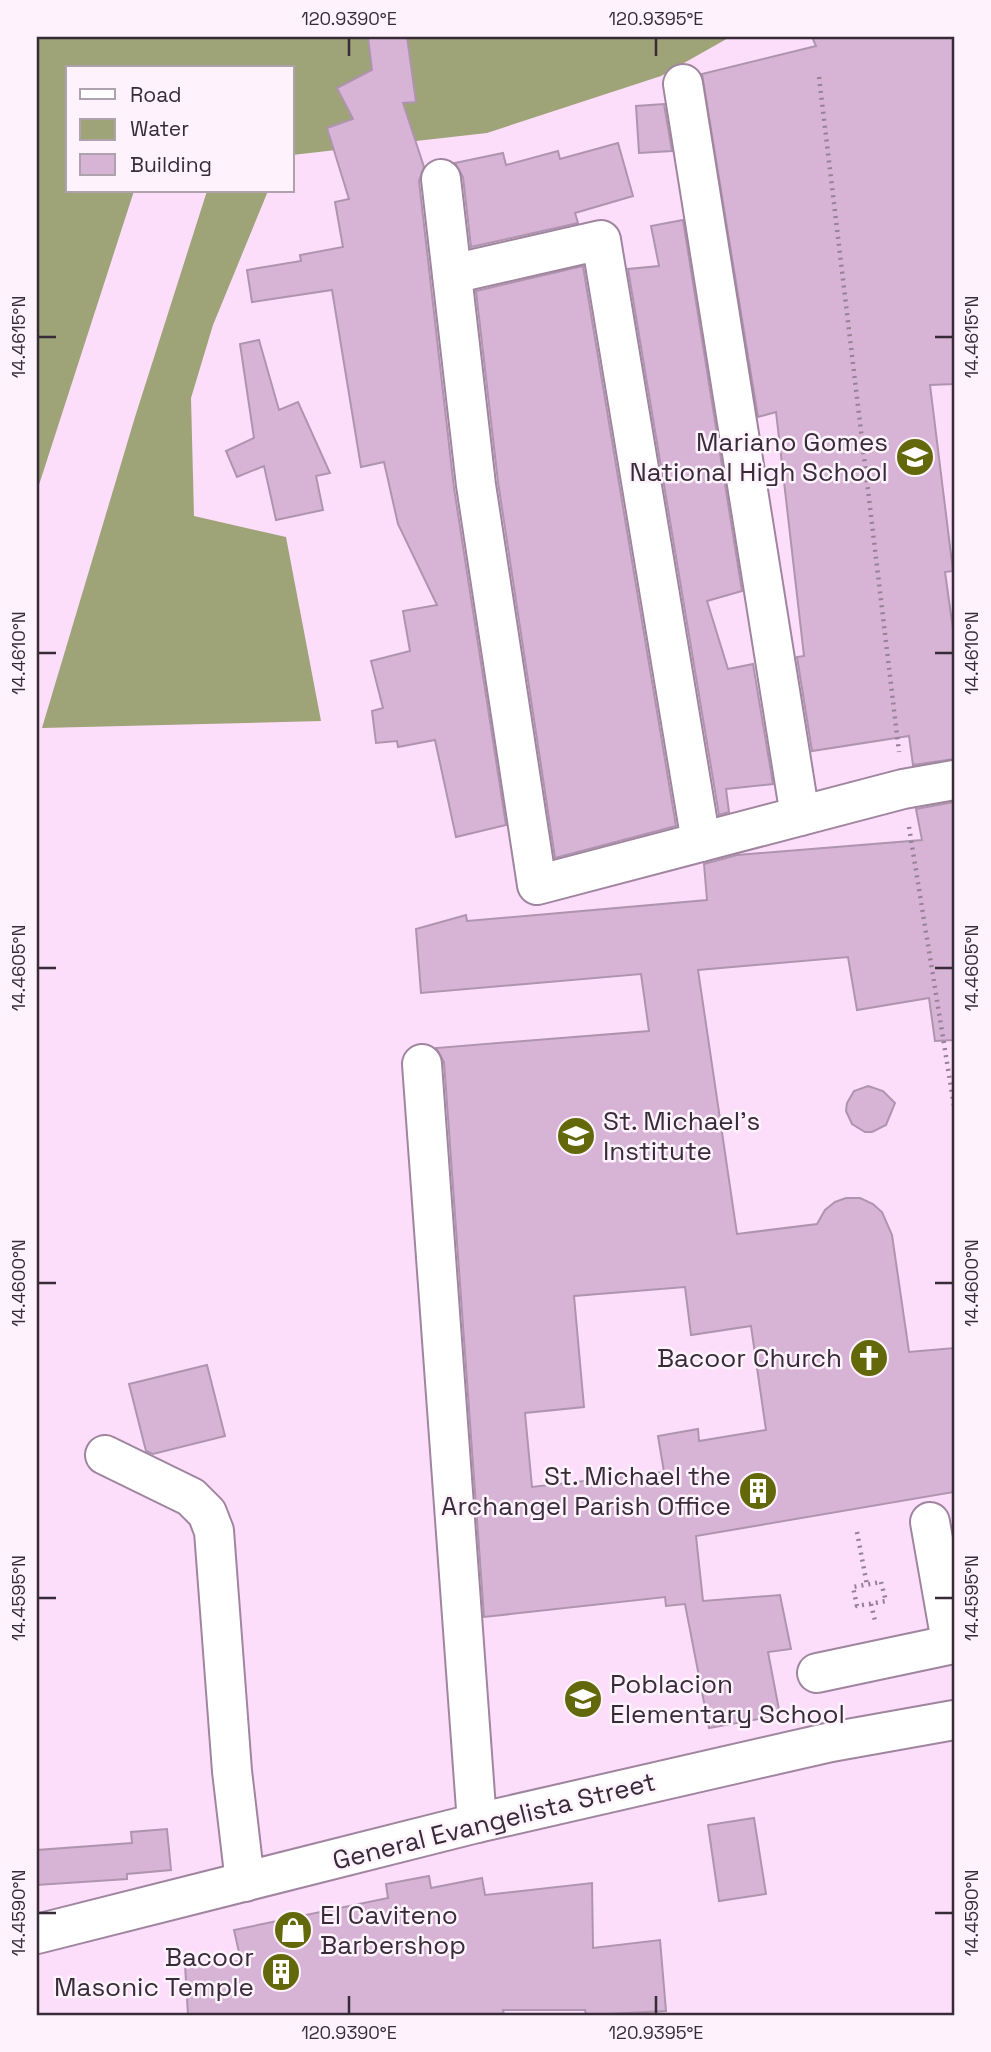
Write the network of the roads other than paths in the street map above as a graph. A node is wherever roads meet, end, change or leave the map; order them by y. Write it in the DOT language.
graph roads {
  1 [pos="683,84"];
  2 [pos="441,179"];
  3 [pos="452,274"];
  4 [pos="954,780"];
  5 [pos="800,816"];
  6 [pos="701,842"];
  7 [pos="422,1064"];
  8 [pos="105,1455"];
  9 [pos="930,1522"];
  10 [pos="817,1672"];
  11 [pos="954,1720"];
  12 [pos="477,1823"];
  13 [pos="246,1882"];
  14 [pos="37,1934"];
  1 -- 5 [label="street"];
  2 -- 3 [label="street"];
  3 -- 6 [label="street"];
  3 -- 6 [label="street"];
  4 -- 5 [label="street"];
  5 -- 6 [label="street"];
  7 -- 12 [label="street"];
  8 -- 13 [label="street"];
  9 -- 10 [label="street"];
  11 -- 12 [label="street, General Evangelista Street"];
  12 -- 13 [label="street, General Evangelista Street"];
  13 -- 14 [label="street, General Evangelista Street"];
}
